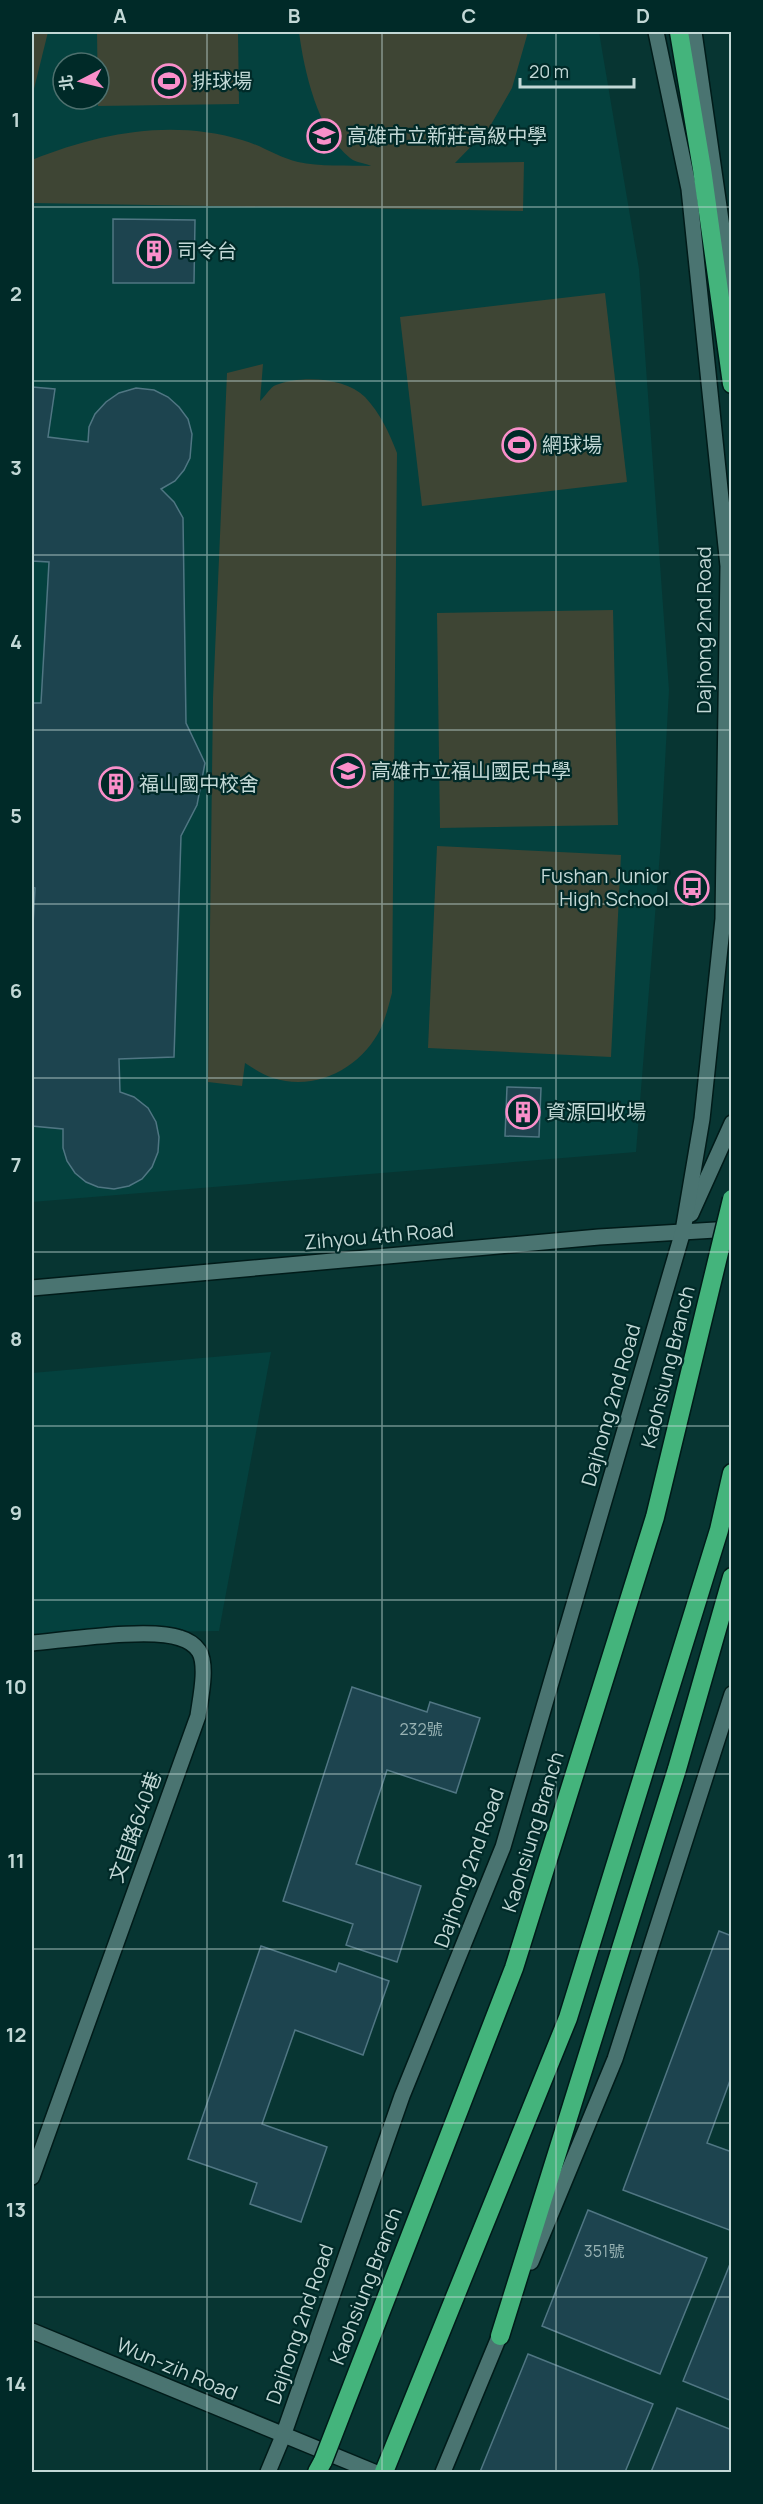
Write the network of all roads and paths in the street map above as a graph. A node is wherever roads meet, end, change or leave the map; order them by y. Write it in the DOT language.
graph roads {
  1 [pos="656,32"];
  2 [pos="679,32"];
  3 [pos="694,32"];
  4 [pos="732,297"];
  5 [pos="732,384"];
  6 [pos="732,1123"];
  7 [pos="732,1199"];
  8 [pos="732,1229"];
  9 [pos="683,1231"];
  10 [pos="32,1288"];
  11 [pos="732,1473"];
  12 [pos="732,1577"];
  13 [pos="32,1643"];
  14 [pos="732,1694"];
  15 [pos="724,1739"];
  16 [pos="32,2177"];
  17 [pos="32,2331"];
  18 [pos="500,2336"];
  19 [pos="283,2436"];
  20 [pos="320,2467"];
  21 [pos="268,2472"];
  22 [pos="374,2472"];
  23 [pos="384,2472"];
  24 [pos="443,2472"];
  1 -- 9 [label="street, Dajhong 2nd Road"];
  2 -- 5 [label="highway"];
  3 -- 4 [label="street"];
  6 -- 9 [label="street, Dajhong 2nd Road"];
  7 -- 20 [label="highway, Kaohsiung Branch, bridge"];
  8 -- 9 [label="street, Zihyou 4th Road"];
  9 -- 10 [label="street, Zihyou 4th Road"];
  9 -- 19 [label="street, Dajhong 2nd Road"];
  11 -- 23 [label="highway"];
  12 -- 18 [label="highway"];
  13 -- 16 [label="street, 文自路640巷"];
  14 -- 15 [label="street"];
  15 -- 18 [label="street"];
  17 -- 19 [label="street, Wun-zih Road"];
  18 -- 24 [label="street"];
  19 -- 21 [label="street, Dajhong 2nd Road"];
  19 -- 22 [label="street, Wun-zih Road"];
}
